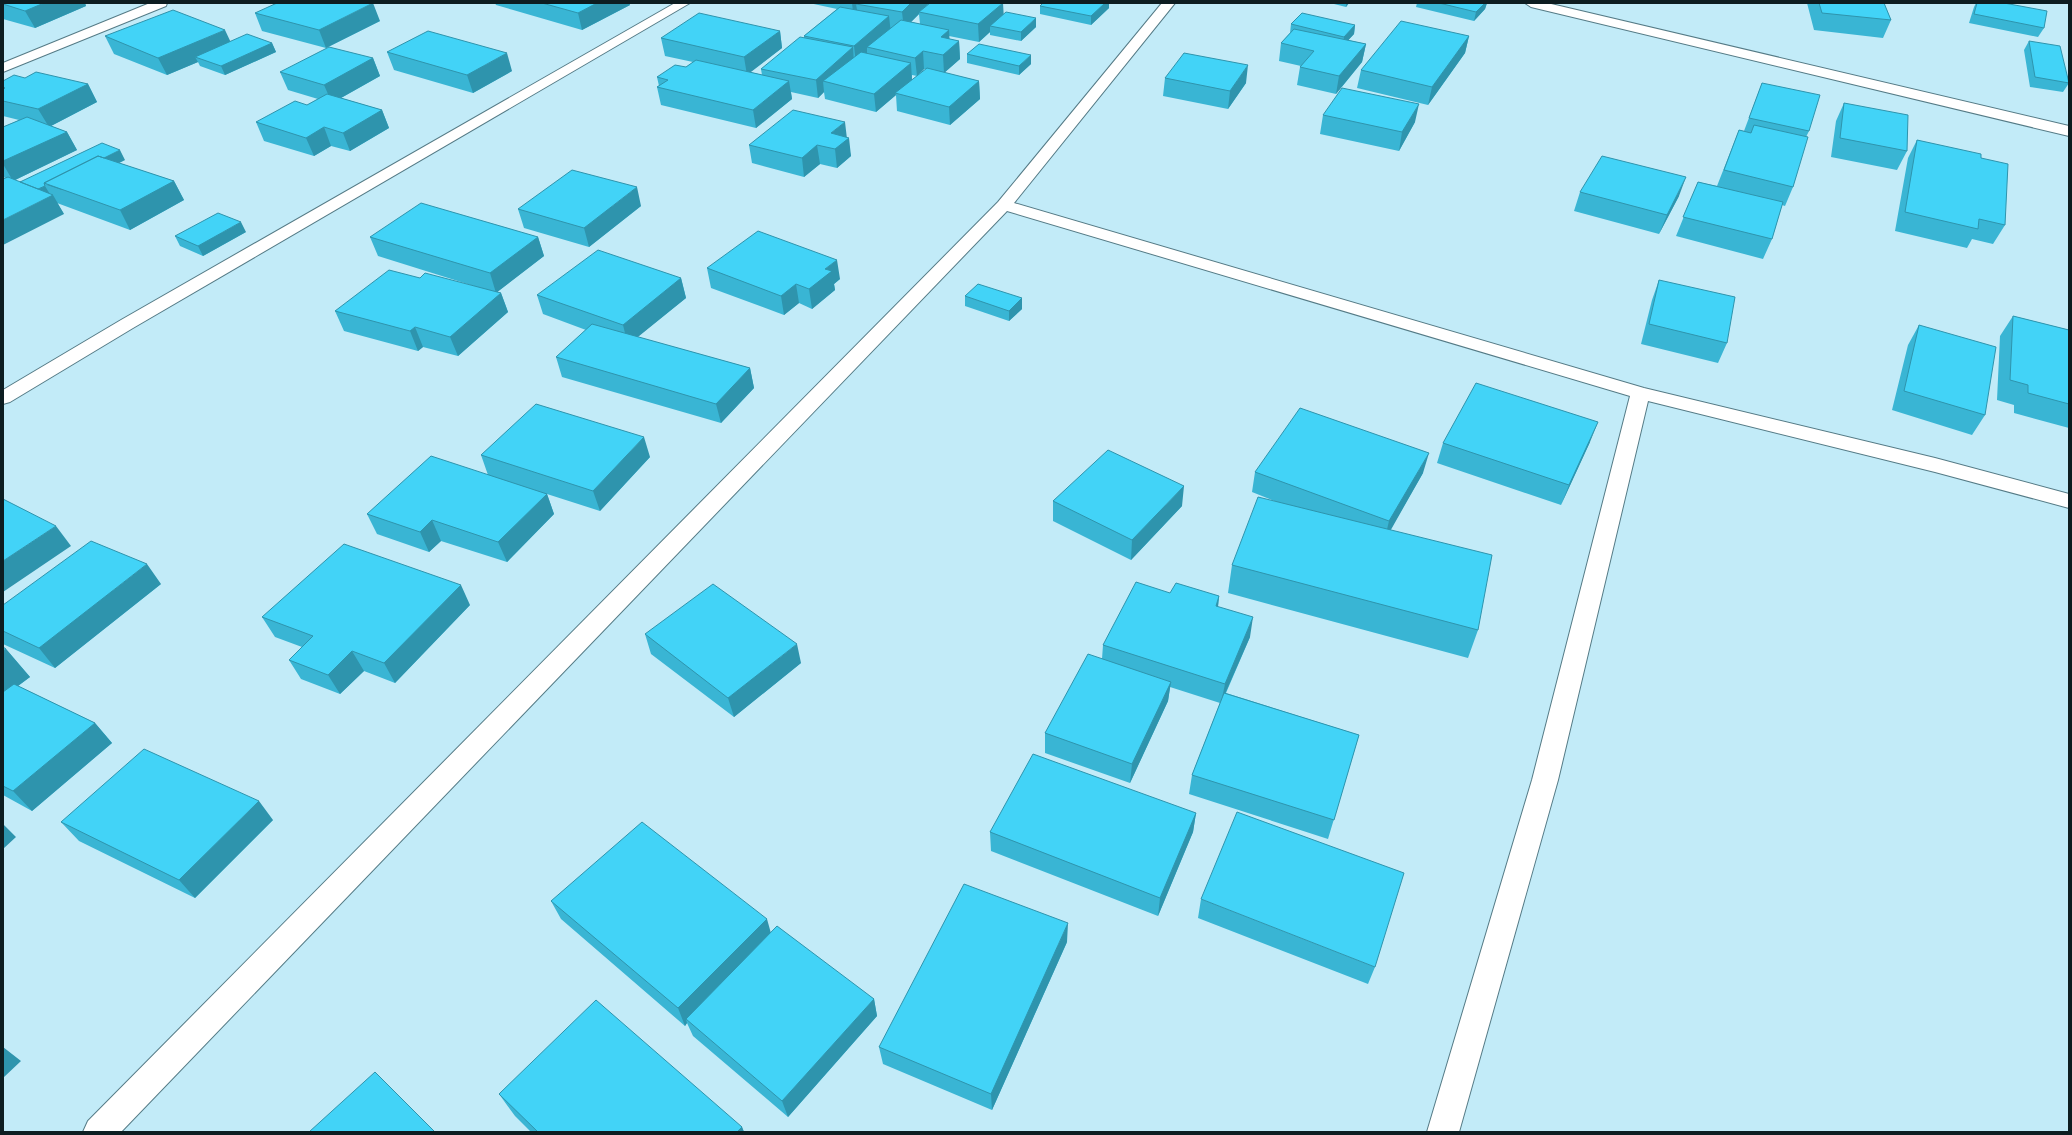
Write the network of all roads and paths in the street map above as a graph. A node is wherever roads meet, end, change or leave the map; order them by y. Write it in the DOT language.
graph roads {
  1 [pos="161,3"];
  2 [pos="684,3"];
  3 [pos="1169,3"];
  4 [pos="1531,3"];
  5 [pos="3,68"];
  6 [pos="2069,131"];
  7 [pos="1004,205"];
  8 [pos="1640,393"];
  9 [pos="3,398"];
  10 [pos="2069,501"];
  11 [pos="99,1132"];
  12 [pos="1443,1132"];
  1 -- 5 [label="street"];
  2 -- 9 [label="street"];
  3 -- 7 [label="street"];
  4 -- 6 [label="street"];
  7 -- 8 [label="street"];
  7 -- 11 [label="street"];
  8 -- 10 [label="street"];
  8 -- 12 [label="street"];
}
